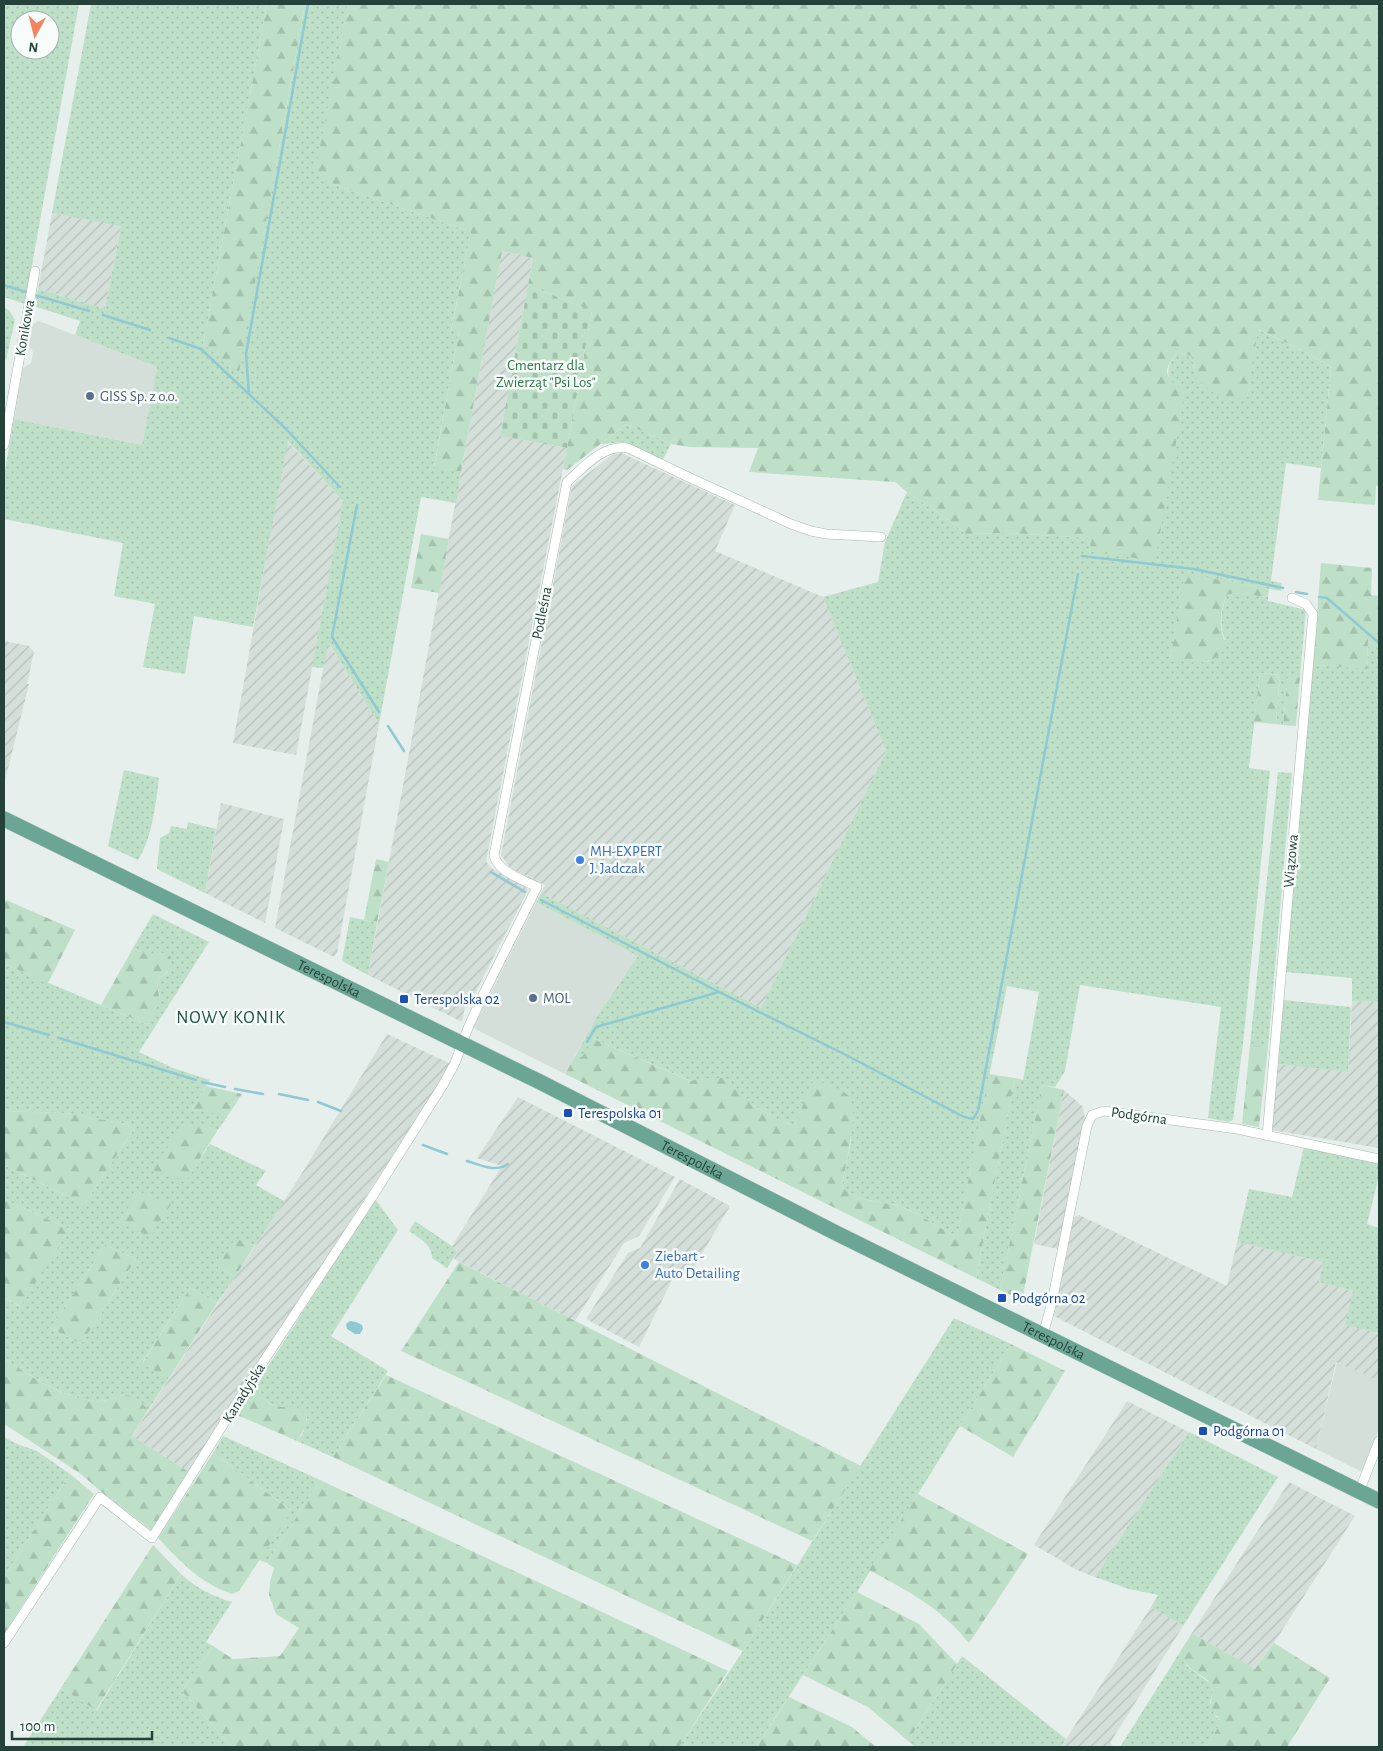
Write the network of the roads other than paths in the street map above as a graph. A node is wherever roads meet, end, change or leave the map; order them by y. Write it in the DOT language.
graph roads {
  1 [pos="35,271"];
  2 [pos="4,445"];
  3 [pos="881,537"];
  4 [pos="1292,598"];
  5 [pos="4,819"];
  6 [pos="463,1044"];
  7 [pos="1267,1136"];
  8 [pos="1379,1159"];
  9 [pos="1043,1335"];
  10 [pos="1379,1441"];
  11 [pos="1360,1492"];
  12 [pos="1379,1501"];
  13 [pos="4,1643"];
  1 -- 2 [label="street, Konikowa"];
  3 -- 6 [label="street, Podleśna"];
  4 -- 7 [label="street, Wiązowa"];
  5 -- 6 [label="main road, Terespolska"];
  6 -- 9 [label="main road, Terespolska"];
  6 -- 13 [label="street, Kanadyjska"];
  7 -- 8 [label="street, Podgórna"];
  7 -- 9 [label="street, Podgórna"];
  9 -- 11 [label="main road, Terespolska"];
  10 -- 11 [label="street"];
  11 -- 12 [label="main road, Terespolska"];
}
